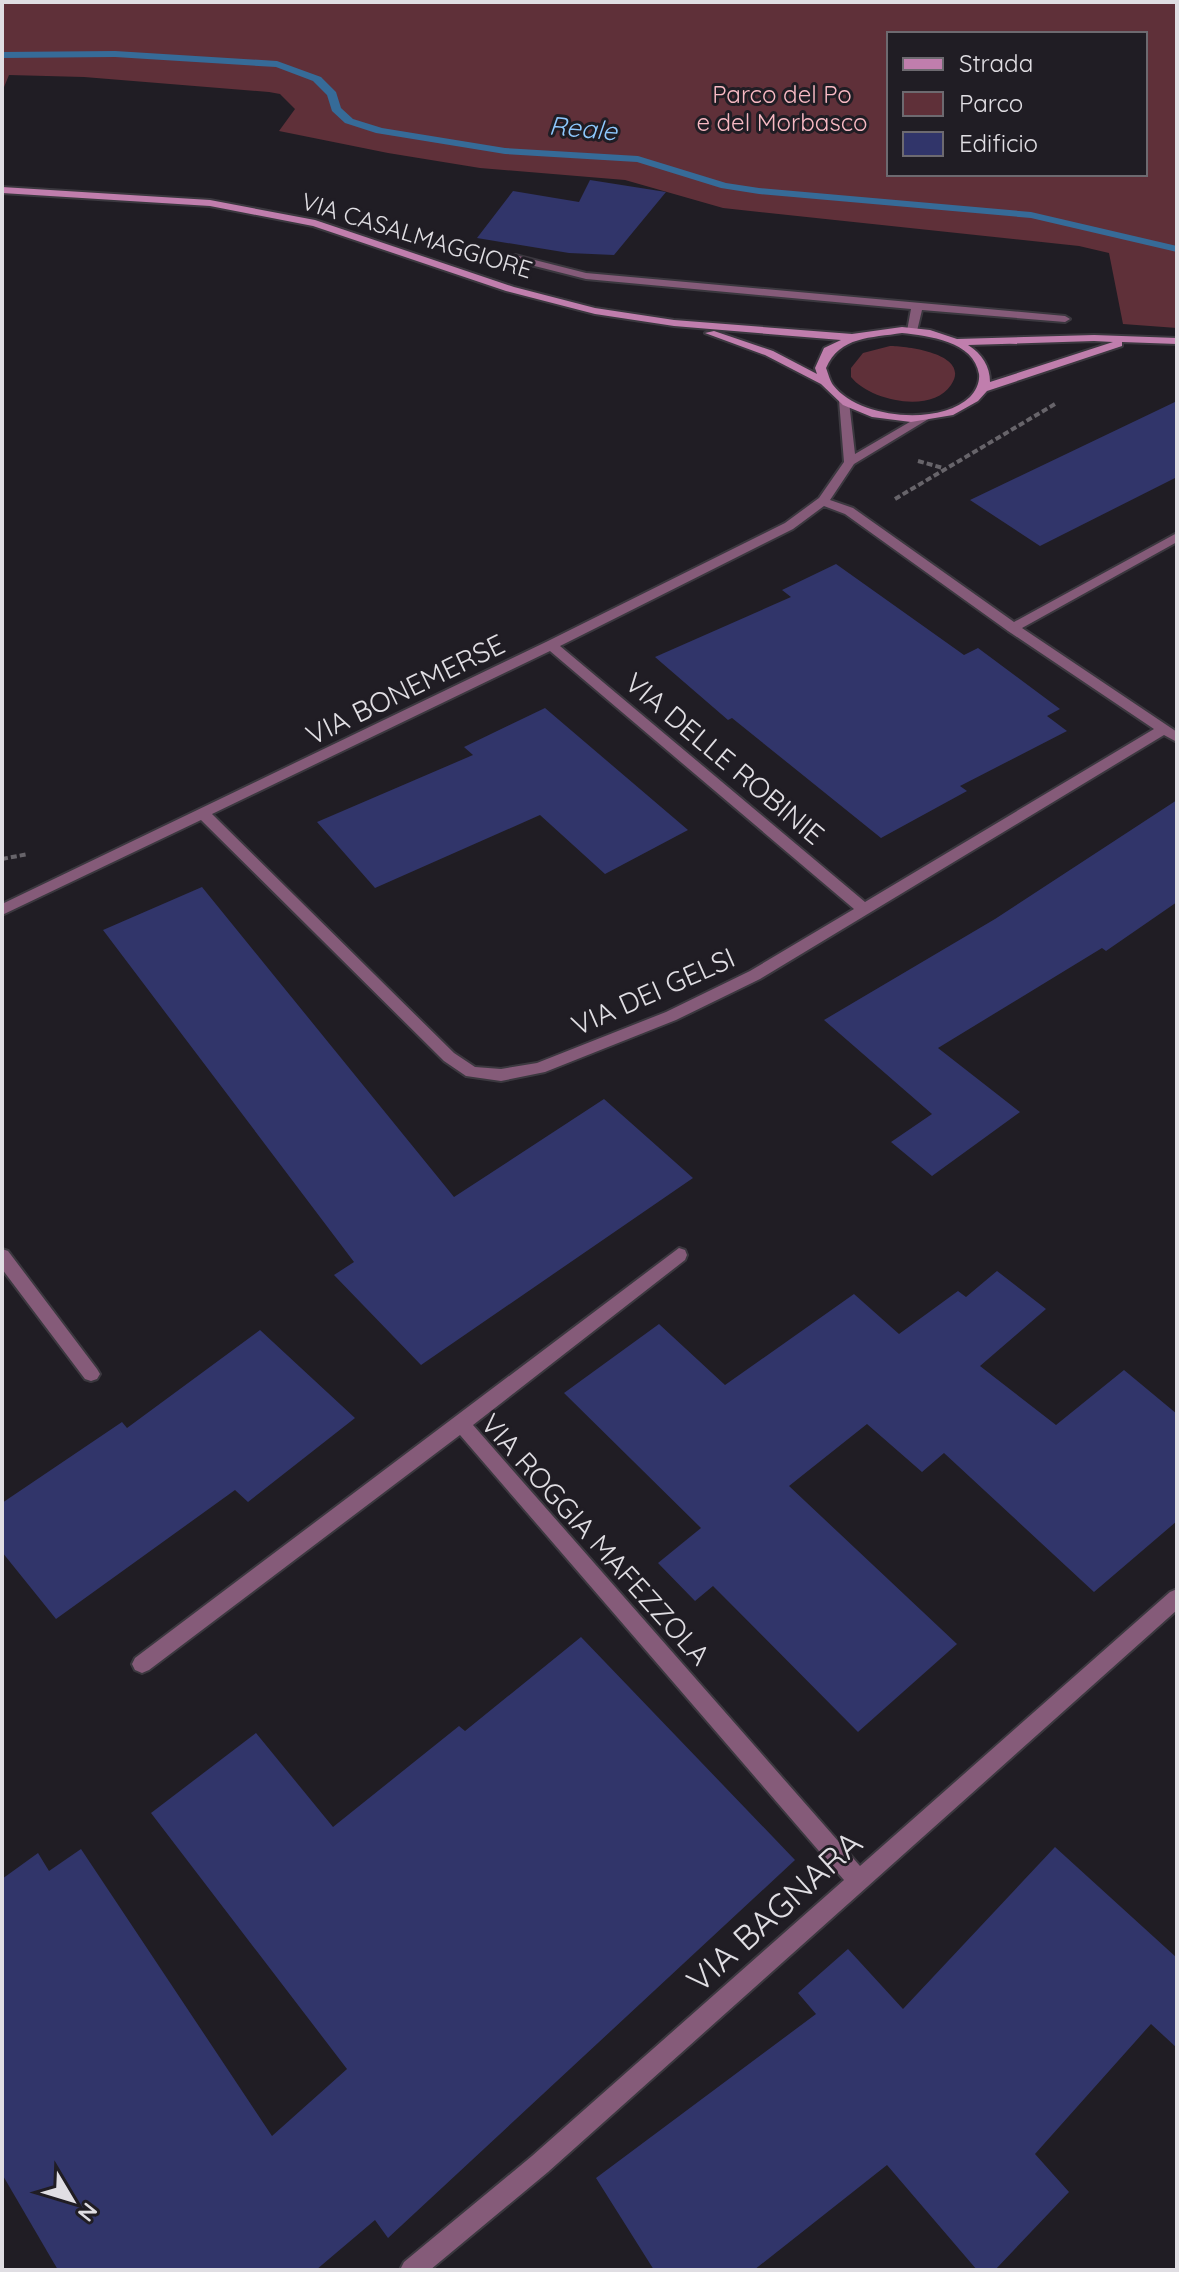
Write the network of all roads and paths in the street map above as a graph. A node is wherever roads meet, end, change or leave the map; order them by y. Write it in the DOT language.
graph roads {
  1 [pos="2,190"];
  2 [pos="515,258"];
  3 [pos="917,306"];
  4 [pos="1065,319"];
  5 [pos="674,323"];
  6 [pos="912,331"];
  7 [pos="850,337"];
  8 [pos="1135,339"];
  9 [pos="1177,341"];
  10 [pos="955,342"];
  11 [pos="822,381"];
  12 [pos="984,388"];
  13 [pos="843,402"];
  14 [pos="924,418"];
  15 [pos="850,462"];
  16 [pos="823,501"];
  17 [pos="1177,537"];
  18 [pos="1013,628"];
  19 [pos="551,645"];
  20 [pos="1170,734"];
  21 [pos="202,813"];
  22 [pos="2,910"];
  23 [pos="865,910"];
  24 [pos="679,1255"];
  25 [pos="2,1256"];
  26 [pos="91,1374"];
  27 [pos="461,1424"];
  28 [pos="1177,1598"];
  29 [pos="142,1664"];
  30 [pos="857,1879"];
  31 [pos="412,2270"];
  1 -- 5 [label="main road, VIA CASALMAGGIORE"];
  2 -- 3 [label="street"];
  3 -- 4 [label="street"];
  3 -- 6 [label="street"];
  5 -- 7 [label="main road"];
  5 -- 11 [label="main road"];
  6 -- 7 [label="main road"];
  6 -- 10 [label="main road"];
  7 -- 11 [label="main road"];
  8 -- 9 [label="main road"];
  8 -- 10 [label="main road"];
  8 -- 12 [label="main road"];
  10 -- 12 [label="main road"];
  11 -- 13 [label="main road"];
  12 -- 14 [label="main road"];
  13 -- 14 [label="main road"];
  13 -- 15 [label="street"];
  14 -- 15 [label="street"];
  15 -- 16 [label="street, VIA BONEMERSE"];
  16 -- 18 [label="street"];
  16 -- 19 [label="street, VIA BONEMERSE"];
  17 -- 18 [label="street"];
  18 -- 20 [label="street"];
  19 -- 21 [label="street, VIA BONEMERSE"];
  19 -- 23 [label="street, VIA DELLE ROBINIE"];
  20 -- 23 [label="street, VIA DEI GELSI"];
  21 -- 22 [label="street, VIA BONEMERSE"];
  21 -- 23 [label="street, VIA DEI GELSI"];
  24 -- 27 [label="street"];
  25 -- 26 [label="street"];
  27 -- 29 [label="street, VIA ROGGIA MAFEZZOLA"];
  27 -- 30 [label="street, VIA ROGGIA MAFEZZOLA"];
  28 -- 30 [label="street, VIA BAGNARA"];
  30 -- 31 [label="street, VIA BAGNARA"];
}
